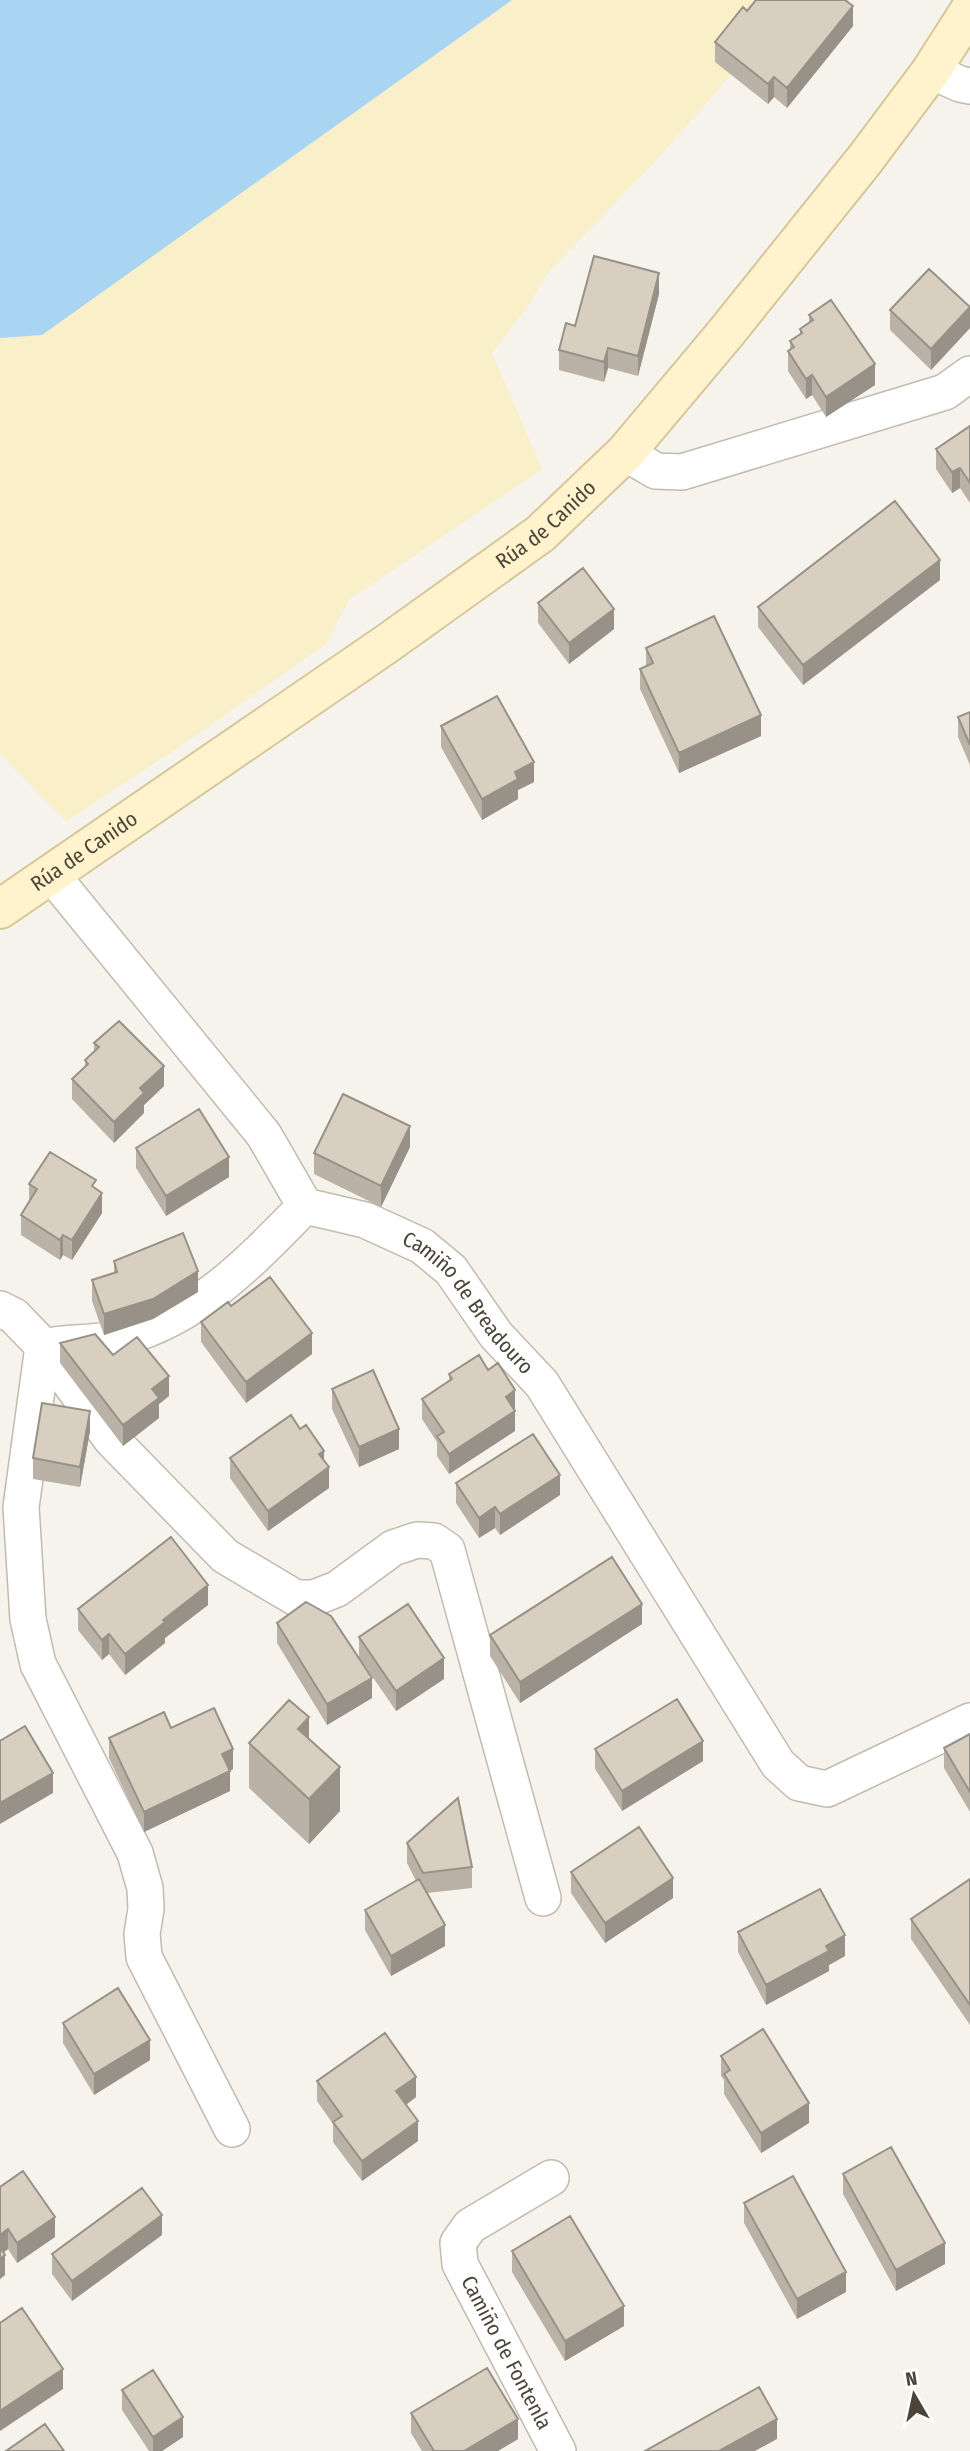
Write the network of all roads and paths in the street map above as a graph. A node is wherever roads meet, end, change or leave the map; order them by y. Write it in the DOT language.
graph roads {
  1 [pos="970,10"];
  2 [pos="931,71"];
  3 [pos="970,86"];
  4 [pos="970,374"];
  5 [pos="625,453"];
  6 [pos="51,874"];
  7 [pos="0,909"];
  8 [pos="305,1206"];
  9 [pos="0,1309"];
  10 [pos="43,1346"];
  11 [pos="970,1721"];
  12 [pos="543,1898"];
  13 [pos="232,2129"];
  14 [pos="551,2178"];
  15 [pos="558,2451"];
  1 -- 2 [label="main road, Rúa de Canido"];
  2 -- 3 [label="street"];
  2 -- 5 [label="main road, Rúa de Canido"];
  4 -- 5 [label="street"];
  5 -- 6 [label="main road, Rúa de Canido"];
  6 -- 7 [label="main road, Rúa de Canido"];
  6 -- 8 [label="street"];
  8 -- 10 [label="street"];
  8 -- 11 [label="street, Camiño de Breadouro"];
  9 -- 10 [label="street"];
  10 -- 12 [label="street"];
  10 -- 13 [label="street"];
  14 -- 15 [label="street, Camiño de Fontenla"];
}
